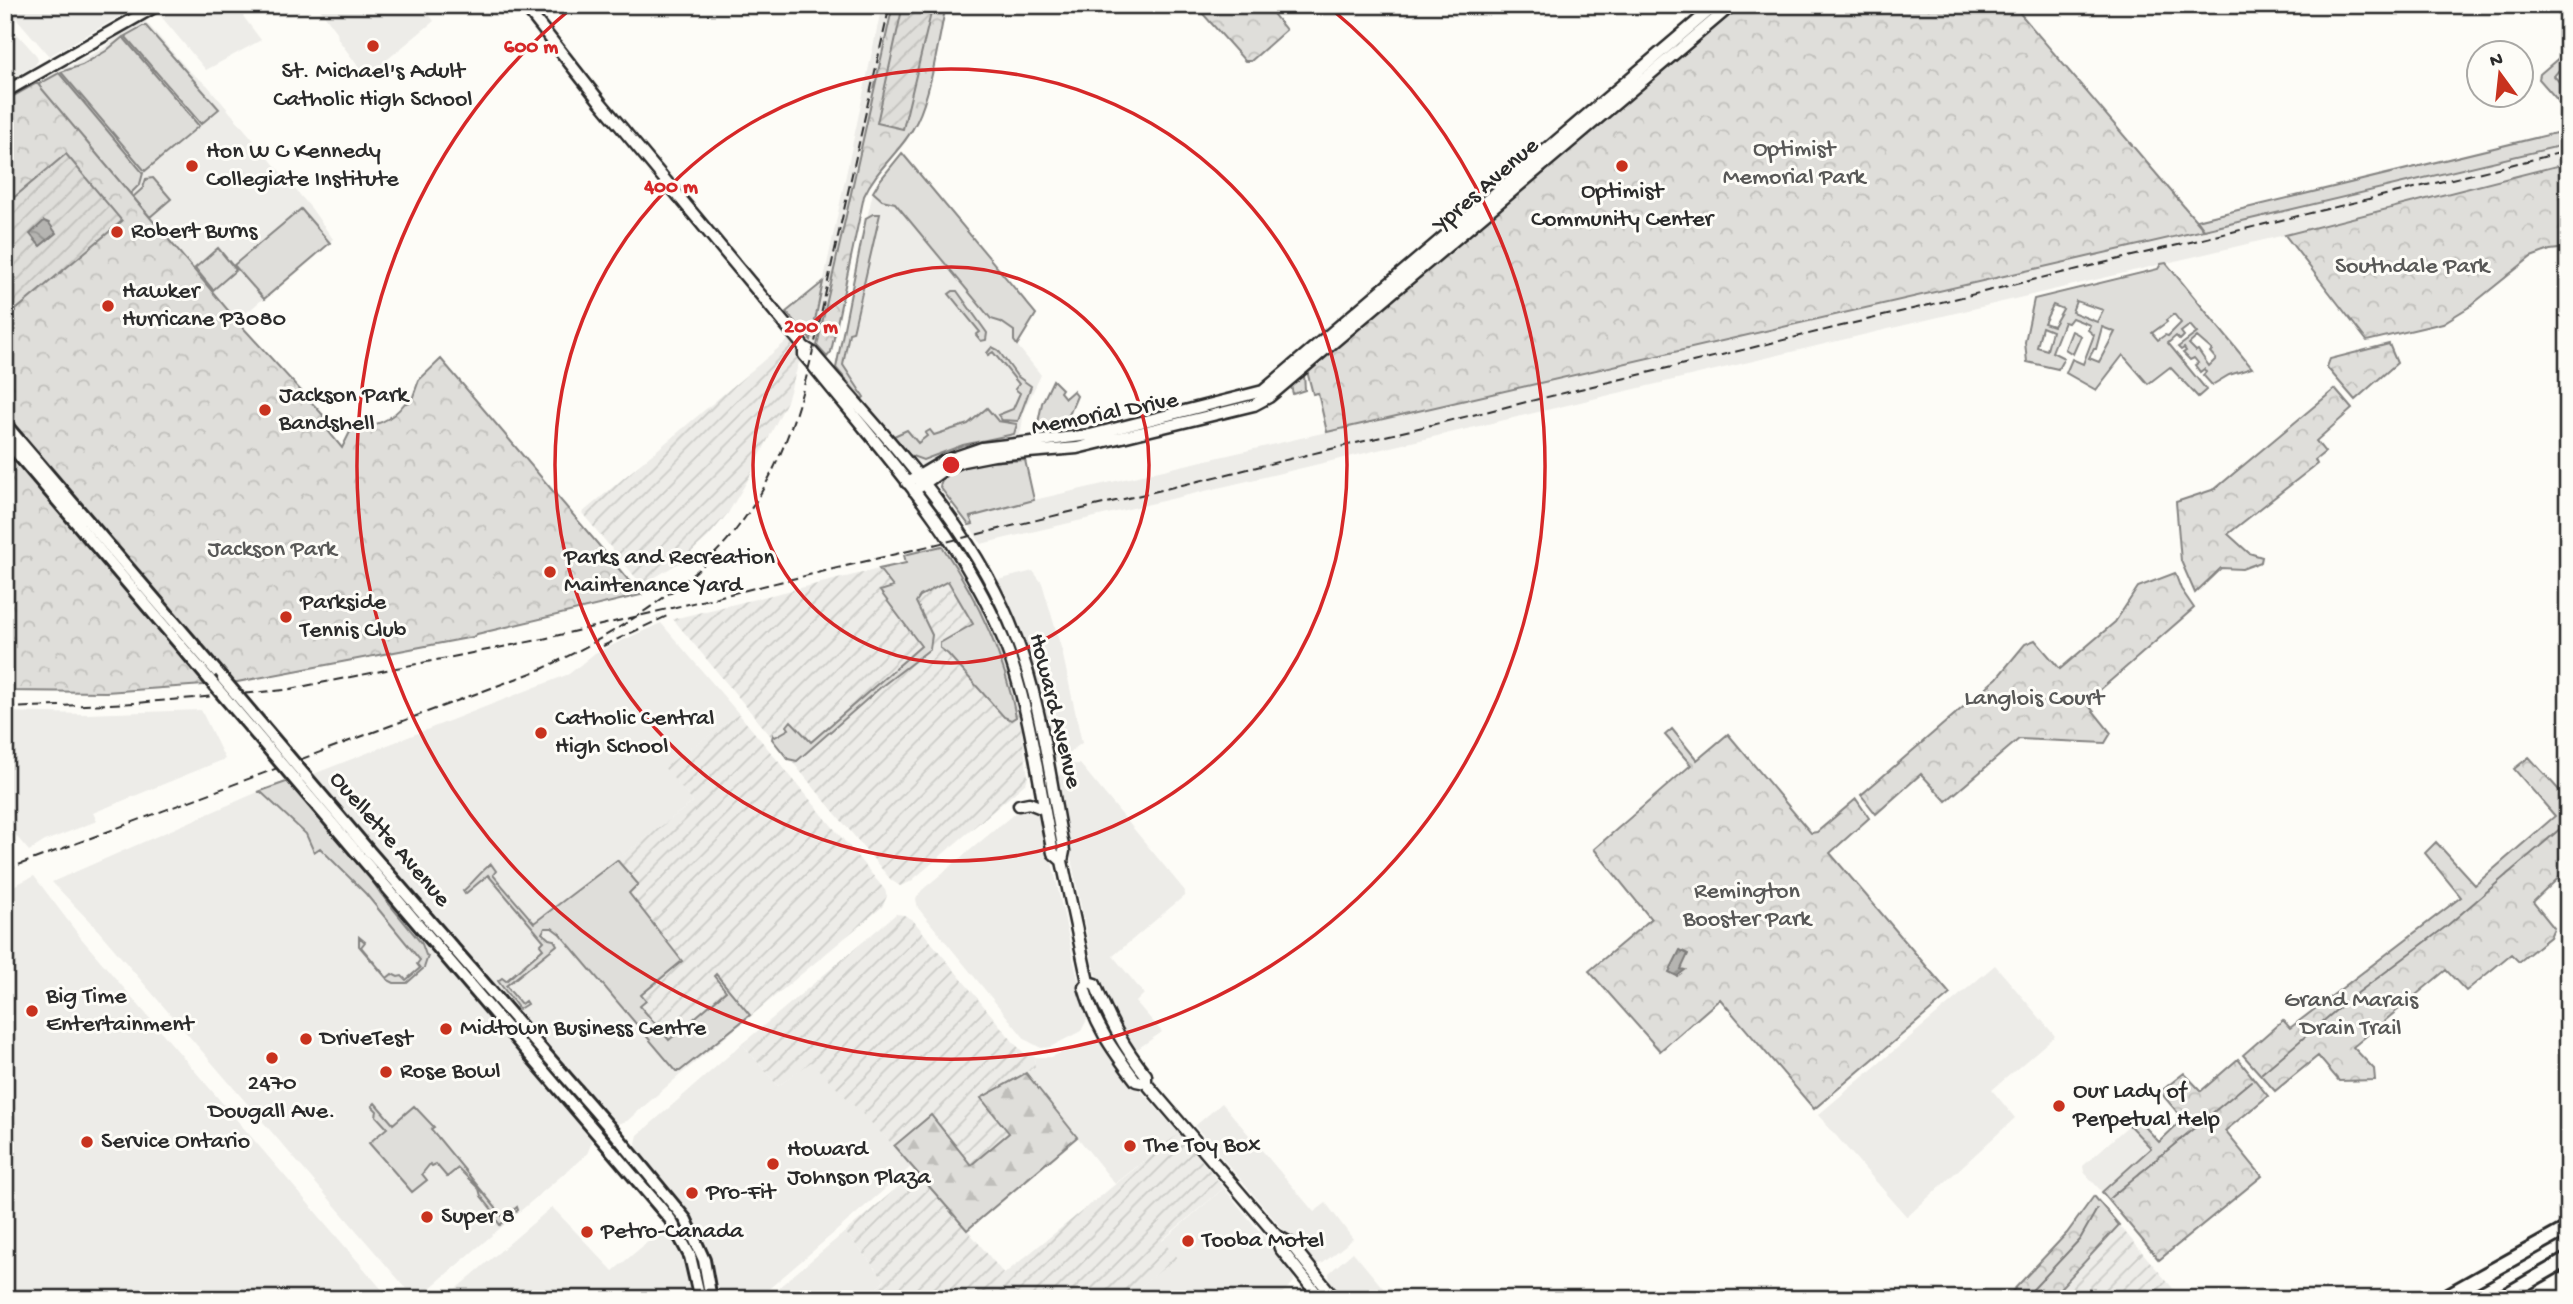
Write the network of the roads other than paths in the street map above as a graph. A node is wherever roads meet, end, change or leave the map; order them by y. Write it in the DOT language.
graph roads {
  1 [pos="159,5"];
  2 [pos="524,5"];
  3 [pos="1716,5"];
  4 [pos="1732,5"];
  5 [pos="5,92"];
  6 [pos="803,347"];
  7 [pos="1266,394"];
  8 [pos="5,424"];
  9 [pos="5,439"];
  10 [pos="921,479"];
  11 [pos="911,487"];
  12 [pos="105,548"];
  13 [pos="1019,805"];
  14 [pos="1044,809"];
  15 [pos="364,853"];
  16 [pos="1062,861"];
  17 [pos="2568,1228"];
  18 [pos="1276,1235"];
  19 [pos="2568,1259"];
  20 [pos="699,1299"];
  21 [pos="711,1299"];
  22 [pos="1321,1299"];
  23 [pos="1335,1299"];
  24 [pos="2441,1299"];
  25 [pos="2499,1299"];
  1 -- 5 [label="main road"];
  2 -- 6 [label="main road, Howard Avenue"];
  3 -- 7 [label="main road, Ypres Avenue"];
  4 -- 7 [label="main road, Ypres Avenue"];
  6 -- 10 [label="main road, Howard Avenue"];
  6 -- 11 [label="main road, Howard Avenue"];
  7 -- 10 [label="main road, Memorial Drive"];
  8 -- 12 [label="main road, Ouellette Avenue"];
  9 -- 12 [label="main road, Ouellette Avenue"];
  10 -- 11 [label="main road, Memorial Drive"];
  10 -- 16 [label="main road, Howard Avenue"];
  11 -- 14 [label="main road, Howard Avenue"];
  12 -- 15 [label="main road, Ouellette Avenue, bridge"];
  13 -- 14 [label="main road"];
  14 -- 16 [label="main road, Howard Avenue"];
  15 -- 20 [label="main road, Ouellette Avenue"];
  15 -- 21 [label="main road, Ouellette Avenue"];
  16 -- 18 [label="main road, Howard Avenue"];
  17 -- 24 [label="highway"];
  18 -- 22 [label="main road, Howard Avenue"];
  18 -- 23 [label="main road, Howard Avenue"];
  19 -- 25 [label="highway"];
}
